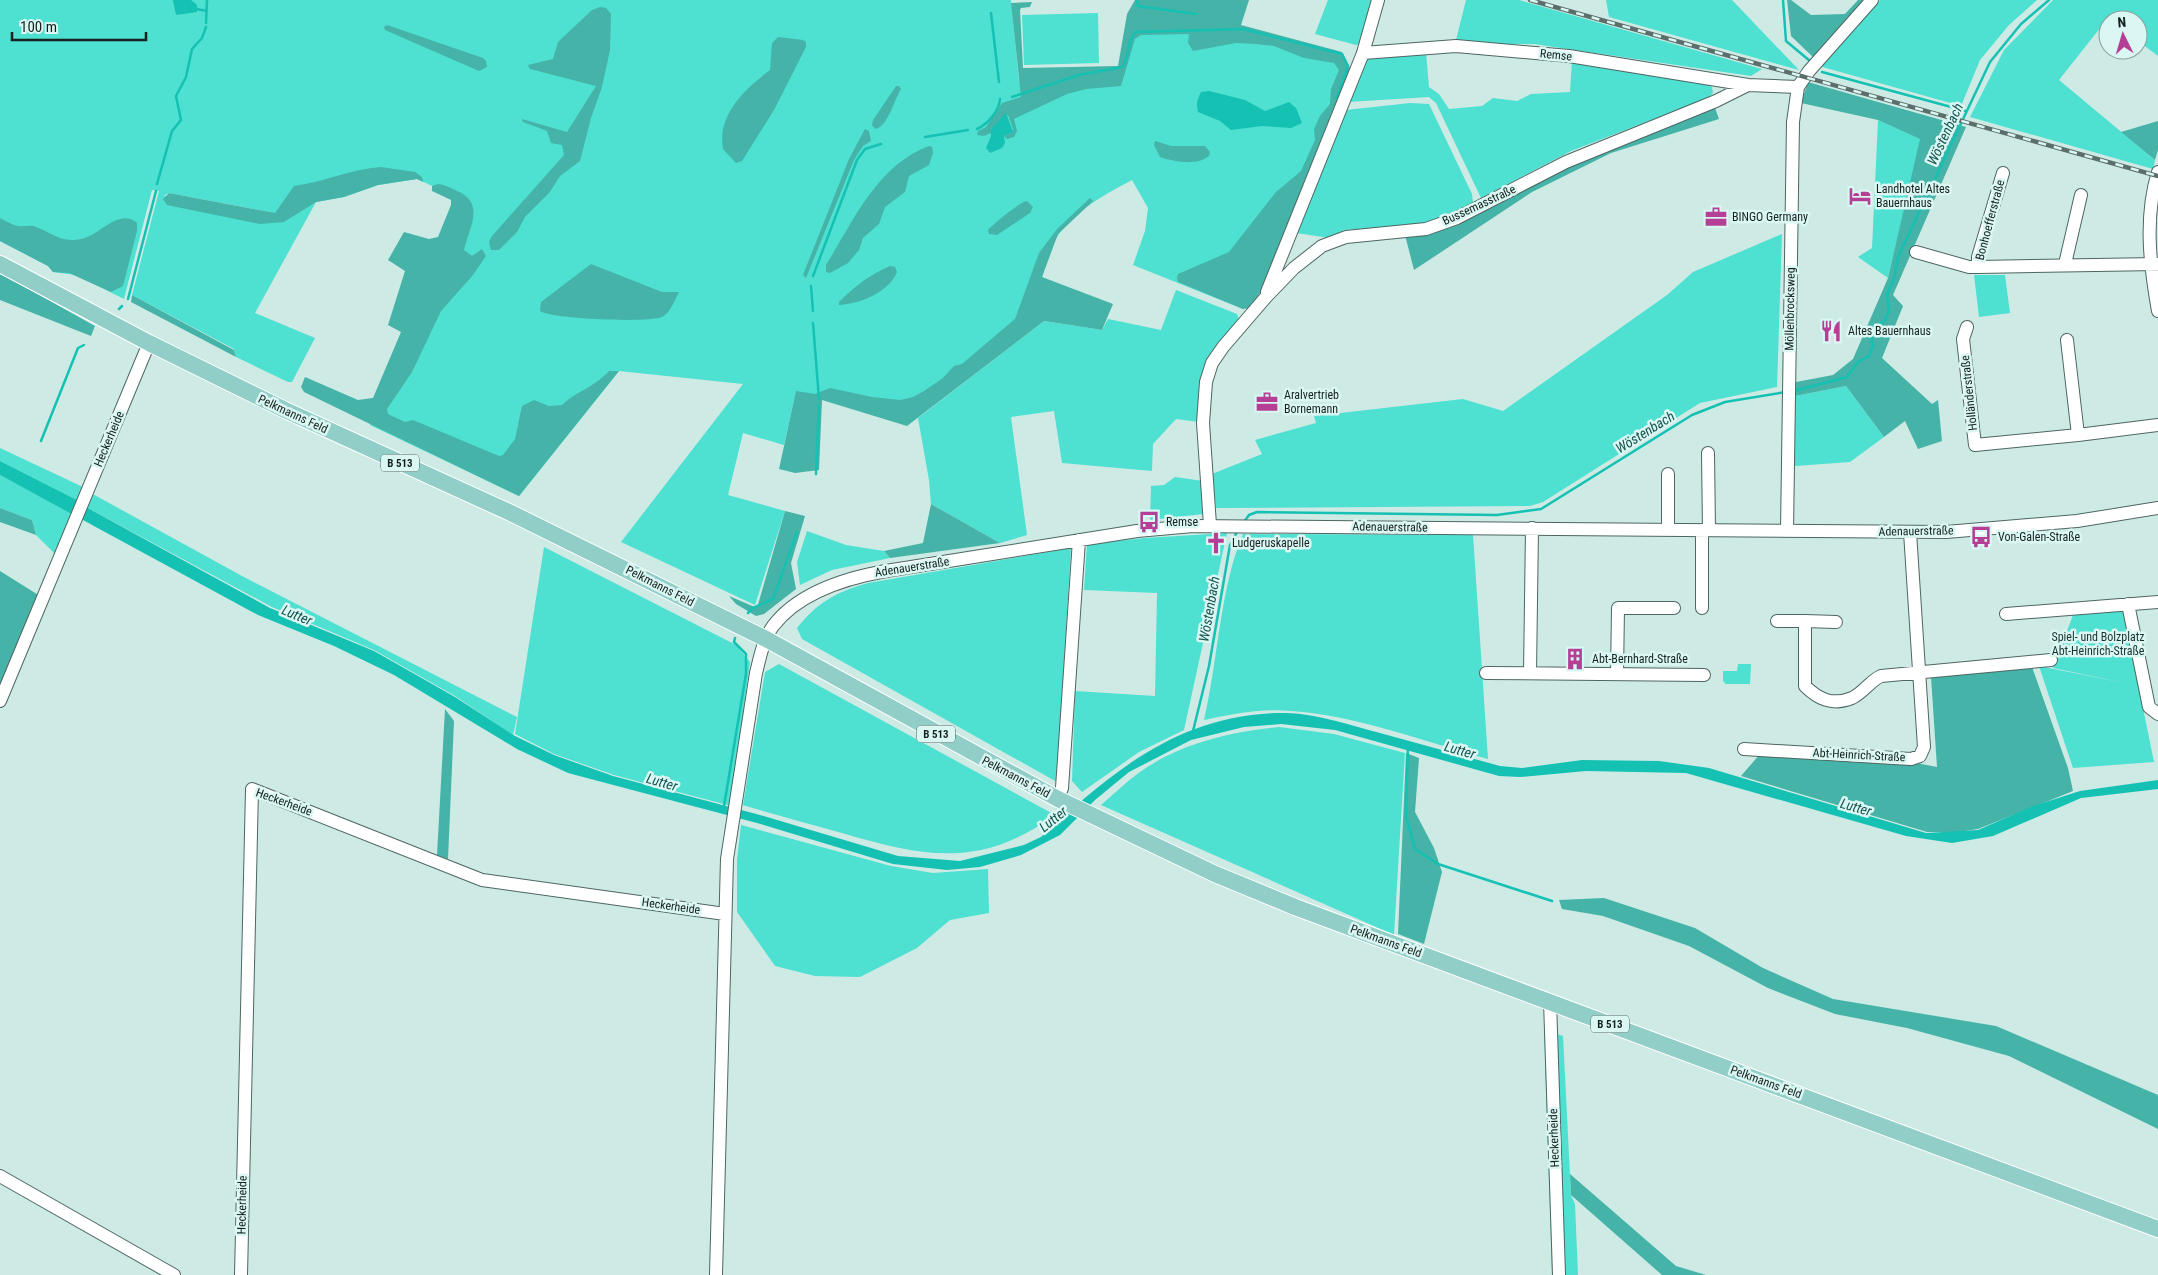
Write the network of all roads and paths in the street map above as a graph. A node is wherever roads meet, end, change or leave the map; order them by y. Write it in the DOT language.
graph roads {
  1 [pos="1378,0"];
  2 [pos="1872,0"];
  3 [pos="1363,53"];
  4 [pos="1748,85"];
  5 [pos="1798,87"];
  6 [pos="2158,172"];
  7 [pos="2003,173"];
  8 [pos="2081,195"];
  9 [pos="1916,252"];
  10 [pos="0,264"];
  11 [pos="2065,264"];
  12 [pos="2154,264"];
  13 [pos="1978,267"];
  14 [pos="1266,297"];
  15 [pos="2158,311"];
  16 [pos="1967,327"];
  17 [pos="2067,340"];
  18 [pos="149,343"];
  19 [pos="2158,425"];
  20 [pos="2078,435"];
  21 [pos="1708,453"];
  22 [pos="1668,474"];
  23 [pos="2158,508"];
  24 [pos="1210,525"];
  25 [pos="1532,528"];
  26 [pos="1668,529"];
  27 [pos="1706,530"];
  28 [pos="1787,531"];
  29 [pos="1910,532"];
  30 [pos="1079,540"];
  31 [pos="2158,602"];
  32 [pos="2128,604"];
  33 [pos="1674,608"];
  34 [pos="1702,608"];
  35 [pos="2006,614"];
  36 [pos="1777,621"];
  37 [pos="1805,622"];
  38 [pos="1836,622"];
  39 [pos="766,639"];
  40 [pos="2050,660"];
  41 [pos="1486,673"];
  42 [pos="1530,673"];
  43 [pos="1919,673"];
  44 [pos="1617,674"];
  45 [pos="1704,675"];
  46 [pos="0,701"];
  47 [pos="2158,714"];
  48 [pos="1744,748"];
  49 [pos="1062,802"];
  50 [pos="725,914"];
  51 [pos="1550,1001"];
  52 [pos="0,1176"];
  53 [pos="2158,1229"];
  54 [pos="174,1275"];
  55 [pos="241,1275"];
  56 [pos="716,1275"];
  57 [pos="1559,1275"];
  1 -- 3 [label="street"];
  2 -- 5 [label="street"];
  3 -- 4 [label="street, Remse"];
  3 -- 14 [label="street"];
  4 -- 5 [label="street, Bussemasstraße"];
  4 -- 14 [label="street, Bussemasstraße"];
  5 -- 28 [label="street, Möllenbrocksweg"];
  6 -- 12 [label="street"];
  7 -- 13 [label="street, Bonhoefferstraße"];
  8 -- 11 [label="street"];
  9 -- 13 [label="street, Bonhoefferstraße"];
  10 -- 18 [label="main road, Pelkmanns Feld / B 513"];
  11 -- 12 [label="street, Bonhoefferstraße"];
  11 -- 13 [label="street, Bonhoefferstraße"];
  12 -- 15 [label="street"];
  14 -- 24 [label="street, Bussemasstraße"];
  16 -- 20 [label="street, Holländerstraße"];
  17 -- 20 [label="street"];
  18 -- 39 [label="main road, Pelkmanns Feld / B 513"];
  18 -- 46 [label="street, Heckerheide"];
  19 -- 20 [label="street, Holländerstraße"];
  21 -- 27 [label="street"];
  22 -- 26 [label="street"];
  23 -- 29 [label="street, Adenauerstraße"];
  24 -- 25 [label="street, Adenauerstraße"];
  24 -- 30 [label="street, Adenauerstraße"];
  25 -- 26 [label="street, Adenauerstraße"];
  25 -- 42 [label="street"];
  26 -- 27 [label="street, Adenauerstraße"];
  27 -- 28 [label="street, Adenauerstraße"];
  27 -- 34 [label="street"];
  28 -- 29 [label="street, Adenauerstraße"];
  29 -- 43 [label="street, Abt-Heinrich-Straße"];
  30 -- 39 [label="street, Adenauerstraße"];
  30 -- 49 [label="street"];
  31 -- 32 [label="street"];
  32 -- 35 [label="street"];
  32 -- 47 [label="street"];
  33 -- 44 [label="street"];
  36 -- 37 [label="street"];
  37 -- 38 [label="street"];
  37 -- 43 [label="street"];
  39 -- 49 [label="main road, Pelkmanns Feld / B 513"];
  39 -- 50 [label="street"];
  40 -- 43 [label="street"];
  41 -- 42 [label="street"];
  42 -- 44 [label="street"];
  43 -- 48 [label="street, Abt-Heinrich-Straße"];
  44 -- 45 [label="street"];
  49 -- 51 [label="main road, Pelkmanns Feld / B 513"];
  50 -- 55 [label="street, Heckerheide"];
  50 -- 56 [label="street"];
  51 -- 53 [label="main road, Pelkmanns Feld / B 513"];
  51 -- 57 [label="street, Heckerheide"];
  52 -- 54 [label="street"];
}
